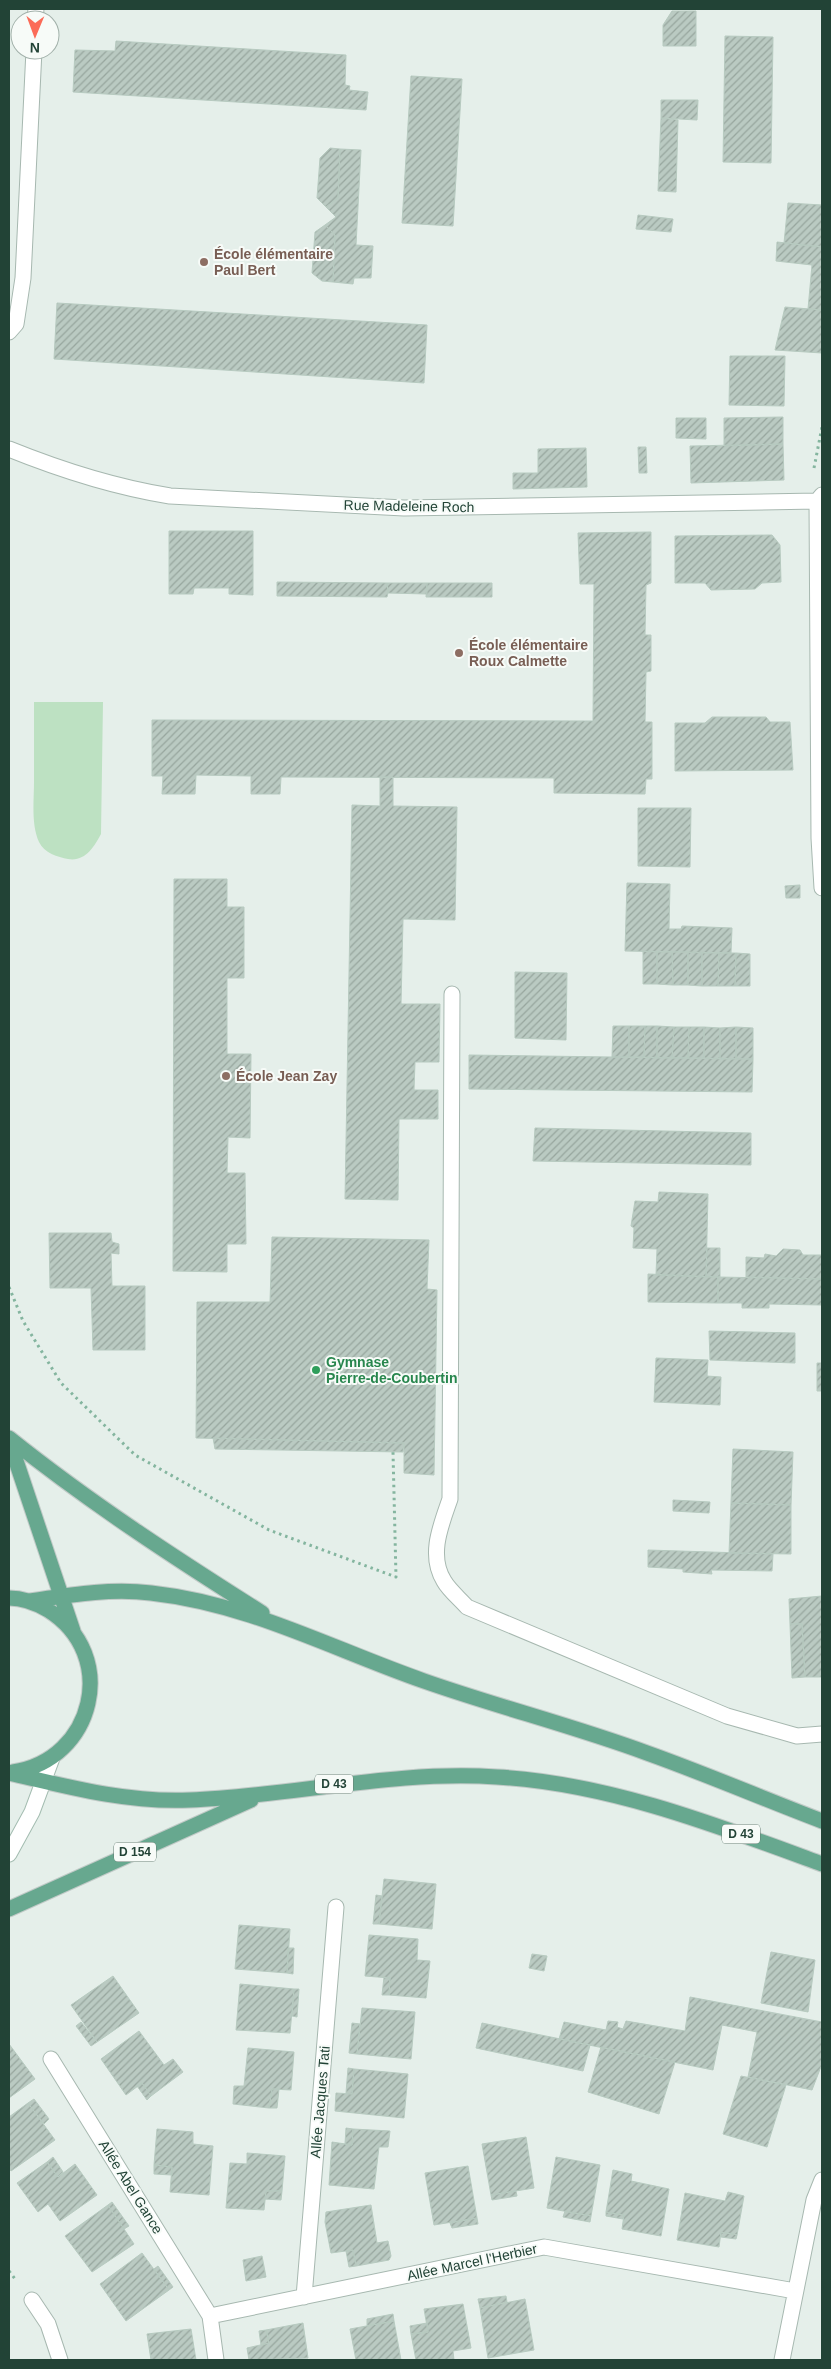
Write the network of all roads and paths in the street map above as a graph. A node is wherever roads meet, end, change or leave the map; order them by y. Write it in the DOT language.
graph roads {
  1 [pos="34,60"];
  2 [pos="9,332"];
  3 [pos="9,449"];
  4 [pos="820,498"];
  5 [pos="821,838"];
  6 [pos="822,888"];
  7 [pos="452,994"];
  8 [pos="9,1287"];
  9 [pos="9,1439"];
  10 [pos="393,1452"];
  11 [pos="62,1596"];
  12 [pos="9,1598"];
  13 [pos="30,1601"];
  14 [pos="280,1624"];
  15 [pos="75,1635"];
  16 [pos="822,1734"];
  17 [pos="52,1758"];
  18 [pos="9,1773"];
  19 [pos="43,1782"];
  20 [pos="262,1795"];
  21 [pos="822,1821"];
  22 [pos="9,1854"];
  23 [pos="822,1864"];
  24 [pos="336,1907"];
  25 [pos="9,1909"];
  26 [pos="51,2059"];
  27 [pos="822,2180"];
  28 [pos="795,2291"];
  29 [pos="304,2297"];
  30 [pos="32,2300"];
  31 [pos="210,2316"];
  32 [pos="60,2360"];
  33 [pos="216,2360"];
  34 [pos="782,2360"];
  1 -- 2 [label="street"];
  3 -- 4 [label="street, Rue Madeleine Roch"];
  4 -- 5 [label="street"];
  5 -- 6 [label="street"];
  7 -- 16 [label="street"];
  8 -- 10 [label="path"];
  9 -- 11 [label="main road"];
  9 -- 14 [label="main road"];
  11 -- 13 [label="main road"];
  11 -- 14 [label="main road"];
  11 -- 15 [label="main road"];
  12 -- 13 [label="main road"];
  13 -- 15 [label="main road"];
  14 -- 21 [label="main road"];
  15 -- 17 [label="main road"];
  17 -- 18 [label="main road"];
  17 -- 19 [label="street"];
  18 -- 19 [label="main road, D 43"];
  19 -- 20 [label="main road, D 43"];
  19 -- 22 [label="street"];
  20 -- 23 [label="main road, D 43"];
  20 -- 25 [label="main road, D 154"];
  24 -- 29 [label="street, Allée Jacques Tati"];
  26 -- 31 [label="street, Allée Abel Gance"];
  27 -- 28 [label="street"];
  28 -- 29 [label="street, Allée Marcel l'Herbier"];
  28 -- 34 [label="street"];
  29 -- 31 [label="street, Allée Marcel l'Herbier"];
  30 -- 32 [label="street"];
  31 -- 33 [label="street"];
}
